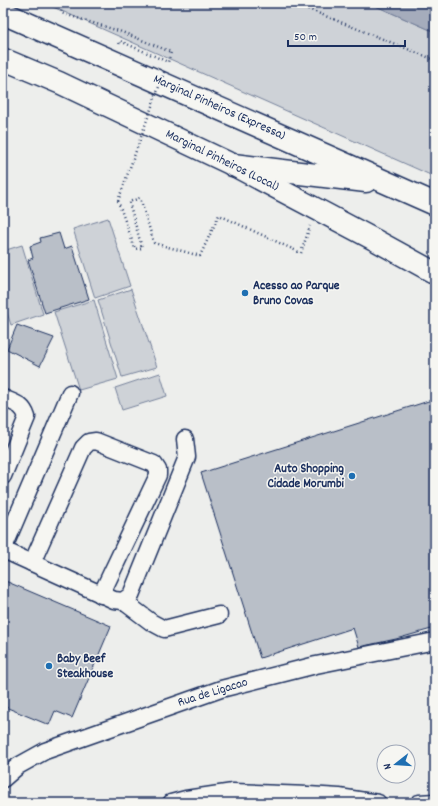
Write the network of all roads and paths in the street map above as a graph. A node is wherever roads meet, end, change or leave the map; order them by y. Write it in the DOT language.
graph roads {
  1 [pos="63,3"];
  2 [pos="293,3"];
  3 [pos="3,13"];
  4 [pos="118,50"];
  5 [pos="3,59"];
  6 [pos="435,60"];
  7 [pos="158,67"];
  8 [pos="233,165"];
  9 [pos="389,183"];
  10 [pos="435,204"];
  11 [pos="311,224"];
  12 [pos="435,273"];
  13 [pos="70,393"];
  14 [pos="3,398"];
  15 [pos="185,439"];
  16 [pos="3,476"];
  17 [pos="4,548"];
  18 [pos="32,563"];
  19 [pos="102,595"];
  20 [pos="123,601"];
  21 [pos="219,615"];
  22 [pos="435,641"];
  23 [pos="3,779"];
  24 [pos="435,802"];
  25 [pos="171,803"];
  26 [pos="378,803"];
  27 [pos="419,803"];
  1 -- 4 [label="path"];
  2 -- 6 [label="path"];
  3 -- 9 [label="highway, Marginal Pinheiros (Expressa)"];
  5 -- 8 [label="main road, Marginal Pinheiros (Local)"];
  7 -- 11 [label="path, bridge"];
  8 -- 9 [label="highway"];
  8 -- 12 [label="main road, Marginal Pinheiros (Local)"];
  9 -- 10 [label="highway, Marginal Pinheiros (Expressa)"];
  13 -- 17 [label="street"];
  14 -- 16 [label="street"];
  15 -- 20 [label="street"];
  17 -- 18 [label="street"];
  18 -- 19 [label="street"];
  18 -- 19 [label="street"];
  19 -- 20 [label="street"];
  20 -- 21 [label="street"];
  22 -- 23 [label="street, Rua de Ligacao"];
  24 -- 27 [label="street"];
  25 -- 26 [label="street"];
}
